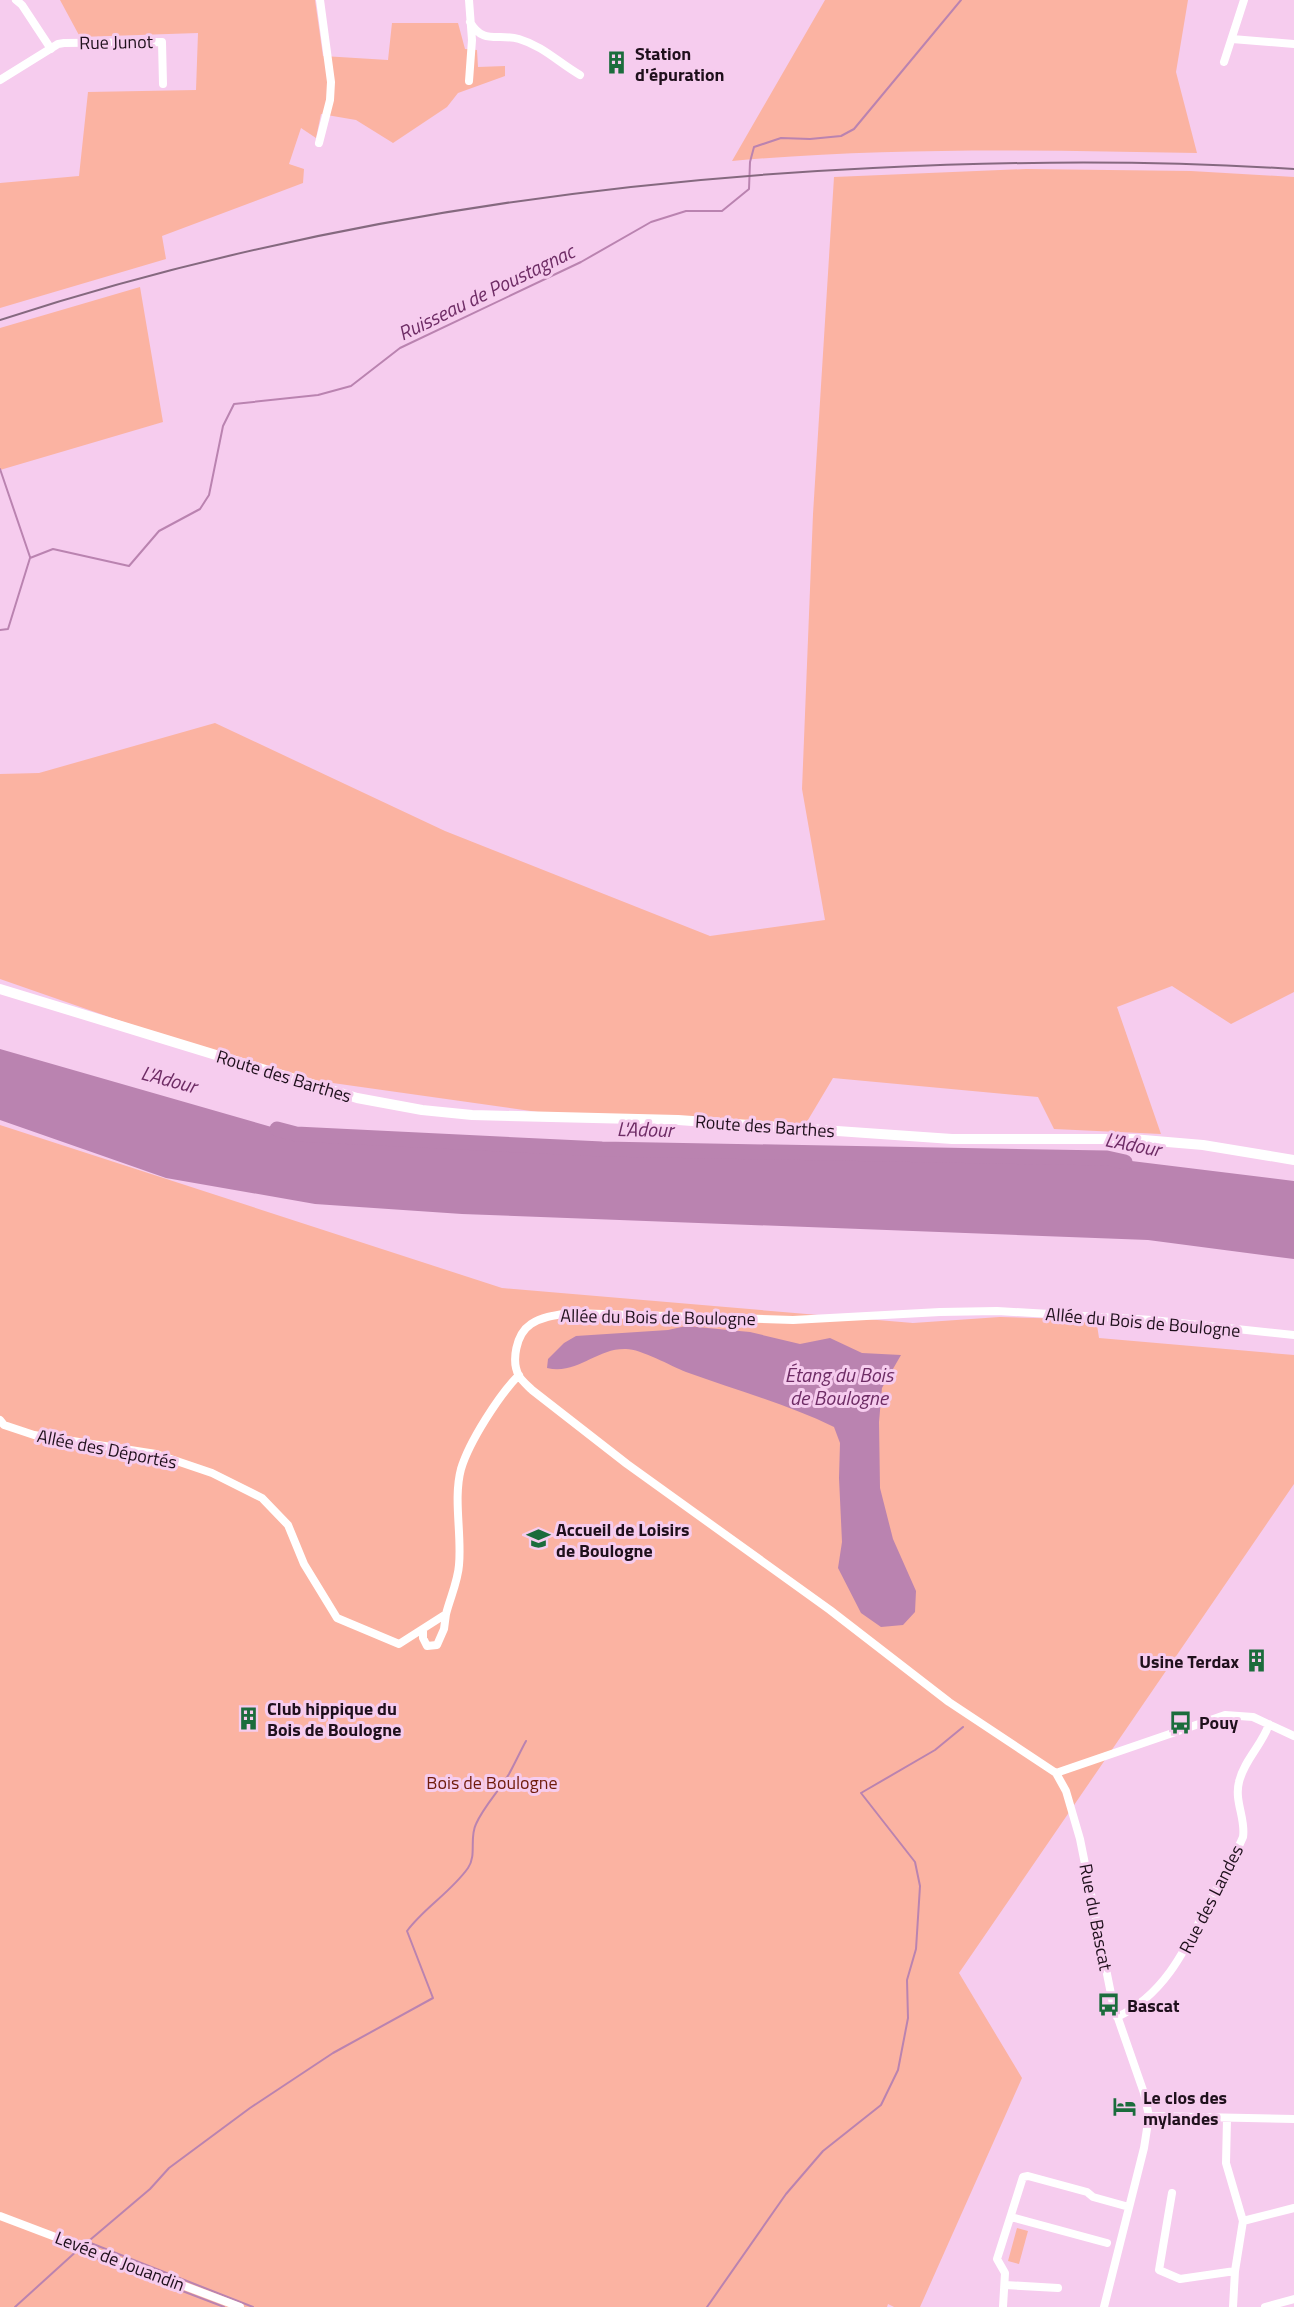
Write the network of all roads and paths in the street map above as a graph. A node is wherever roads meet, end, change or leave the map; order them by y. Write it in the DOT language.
graph roads {
  1 [pos="16,0"];
  2 [pos="320,0"];
  3 [pos="469,0"];
  4 [pos="1244,0"];
  5 [pos="470,22"];
  6 [pos="1232,39"];
  7 [pos="1294,44"];
  8 [pos="51,49"];
  9 [pos="1224,62"];
  10 [pos="580,75"];
  11 [pos="0,80"];
  12 [pos="469,81"];
  13 [pos="163,84"];
  14 [pos="319,143"];
  15 [pos="0,988"];
  16 [pos="1294,1160"];
  17 [pos="1294,1335"];
  18 [pos="519,1375"];
  19 [pos="0,1419"];
  20 [pos="446,1614"];
  21 [pos="423,1630"];
  22 [pos="1269,1724"];
  23 [pos="1294,1736"];
  24 [pos="1056,1773"];
  25 [pos="1117,2017"];
  26 [pos="1149,2116"];
  27 [pos="1227,2119"];
  28 [pos="1294,2119"];
  29 [pos="1172,2193"];
  30 [pos="1129,2207"];
  31 [pos="1294,2208"];
  32 [pos="0,2216"];
  33 [pos="1011,2217"];
  34 [pos="1243,2221"];
  35 [pos="1107,2244"];
  36 [pos="1235,2271"];
  37 [pos="1005,2285"];
  38 [pos="1058,2288"];
  39 [pos="1294,2299"];
  40 [pos="240,2307"];
  41 [pos="1003,2307"];
  42 [pos="1104,2307"];
  43 [pos="1233,2307"];
  44 [pos="1265,2307"];
  1 -- 8 [label="street"];
  2 -- 14 [label="street"];
  3 -- 5 [label="street"];
  4 -- 6 [label="street"];
  5 -- 10 [label="street"];
  5 -- 12 [label="street"];
  6 -- 7 [label="street"];
  6 -- 9 [label="street"];
  8 -- 11 [label="street"];
  8 -- 13 [label="street, Rue Junot"];
  15 -- 16 [label="main road, Route des Barthes"];
  17 -- 18 [label="street, Allée du Bois de Boulogne"];
  18 -- 20 [label="street"];
  18 -- 24 [label="street"];
  19 -- 21 [label="street, Allée des Déportés"];
  20 -- 21 [label="street, Allée des Déportés"];
  20 -- 21 [label="street"];
  22 -- 23 [label="street"];
  22 -- 24 [label="street"];
  22 -- 25 [label="street, Rue des Landes"];
  24 -- 25 [label="street, Rue du Bascat"];
  25 -- 26 [label="street, Rue du Bascat"];
  26 -- 27 [label="street"];
  26 -- 30 [label="street, Rue du Bascat"];
  27 -- 28 [label="street"];
  27 -- 34 [label="street"];
  29 -- 36 [label="street"];
  30 -- 33 [label="street"];
  30 -- 42 [label="street, Rue du Bascat"];
  31 -- 34 [label="street"];
  32 -- 40 [label="street, Levée de Jouandin"];
  33 -- 35 [label="street"];
  33 -- 37 [label="street"];
  34 -- 36 [label="street"];
  36 -- 43 [label="street"];
  37 -- 38 [label="street"];
  37 -- 41 [label="street"];
  39 -- 44 [label="street"];
}
